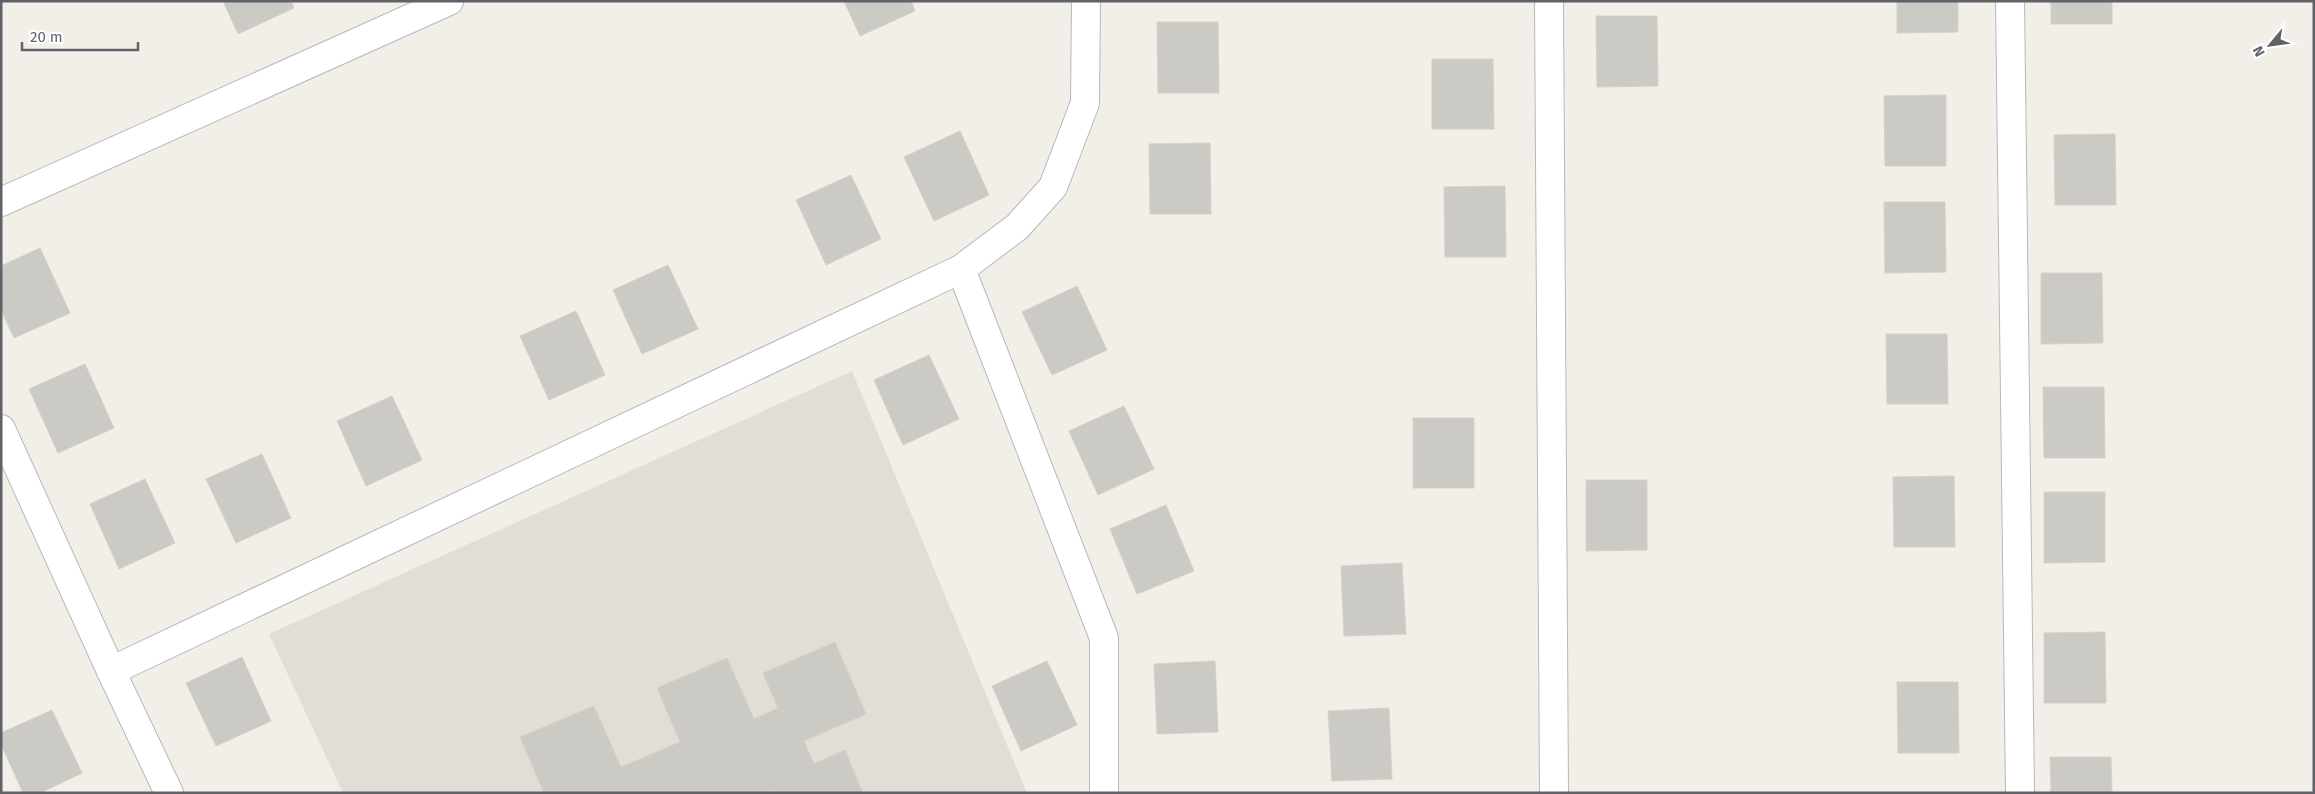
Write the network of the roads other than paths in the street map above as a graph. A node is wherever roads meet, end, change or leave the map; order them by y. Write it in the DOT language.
graph roads {
  1 [pos="449,1"];
  2 [pos="1086,1"];
  3 [pos="1549,1"];
  4 [pos="2010,1"];
  5 [pos="1,202"];
  6 [pos="961,269"];
  7 [pos="1,429"];
  8 [pos="111,671"];
  9 [pos="169,793"];
  10 [pos="1104,793"];
  11 [pos="1554,793"];
  12 [pos="2020,793"];
  1 -- 5 [label="street"];
  2 -- 6 [label="street"];
  3 -- 11 [label="street"];
  4 -- 12 [label="street"];
  6 -- 8 [label="street"];
  6 -- 10 [label="street"];
  7 -- 8 [label="street"];
  8 -- 9 [label="street"];
}
